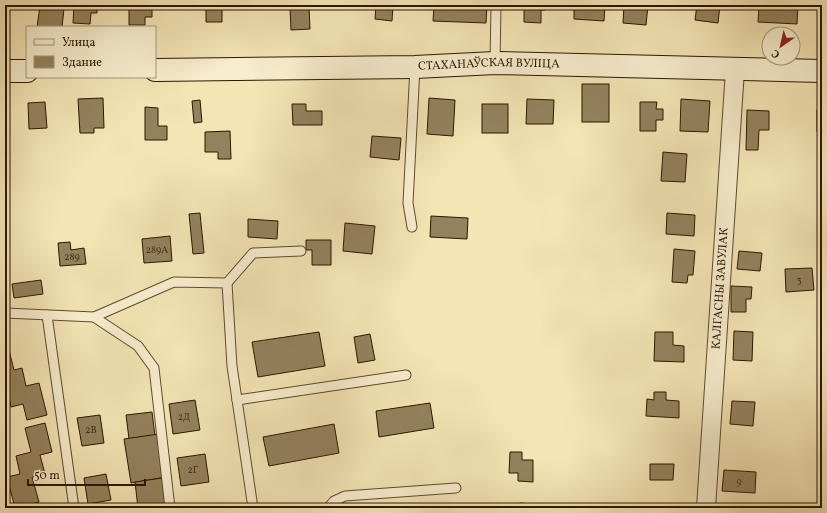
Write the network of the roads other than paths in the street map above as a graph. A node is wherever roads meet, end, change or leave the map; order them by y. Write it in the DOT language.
graph roads {
  1 [pos="496,5"];
  2 [pos="495,63"];
  3 [pos="415,67"];
  4 [pos="156,70"];
  5 [pos="735,70"];
  6 [pos="5,71"];
  7 [pos="26,71"];
  8 [pos="822,71"];
  9 [pos="412,227"];
  10 [pos="301,251"];
  11 [pos="227,283"];
  12 [pos="5,312"];
  13 [pos="47,315"];
  14 [pos="94,317"];
  15 [pos="406,375"];
  16 [pos="237,400"];
  17 [pos="456,488"];
  18 [pos="74,508"];
  19 [pos="170,508"];
  20 [pos="253,508"];
  21 [pos="328,508"];
  22 [pos="706,508"];
  1 -- 2 [label="lane"];
  2 -- 3 [label="street, СТАХАНАЎСКАЯ ВУЛІЦА"];
  2 -- 5 [label="street, СТАХАНАЎСКАЯ ВУЛІЦА"];
  3 -- 4 [label="street, СТАХАНАЎСКАЯ ВУЛІЦА"];
  3 -- 9 [label="lane"];
  5 -- 8 [label="street, СТАХАНАЎСКАЯ ВУЛІЦА"];
  5 -- 22 [label="street, КАЛГАСНЫ ЗАВУЛАК"];
  6 -- 7 [label="street"];
  10 -- 11 [label="lane"];
  11 -- 14 [label="lane"];
  11 -- 16 [label="lane"];
  12 -- 13 [label="lane"];
  13 -- 14 [label="lane"];
  13 -- 18 [label="lane"];
  14 -- 19 [label="lane"];
  15 -- 16 [label="lane"];
  16 -- 20 [label="lane"];
  17 -- 21 [label="lane"];
}
